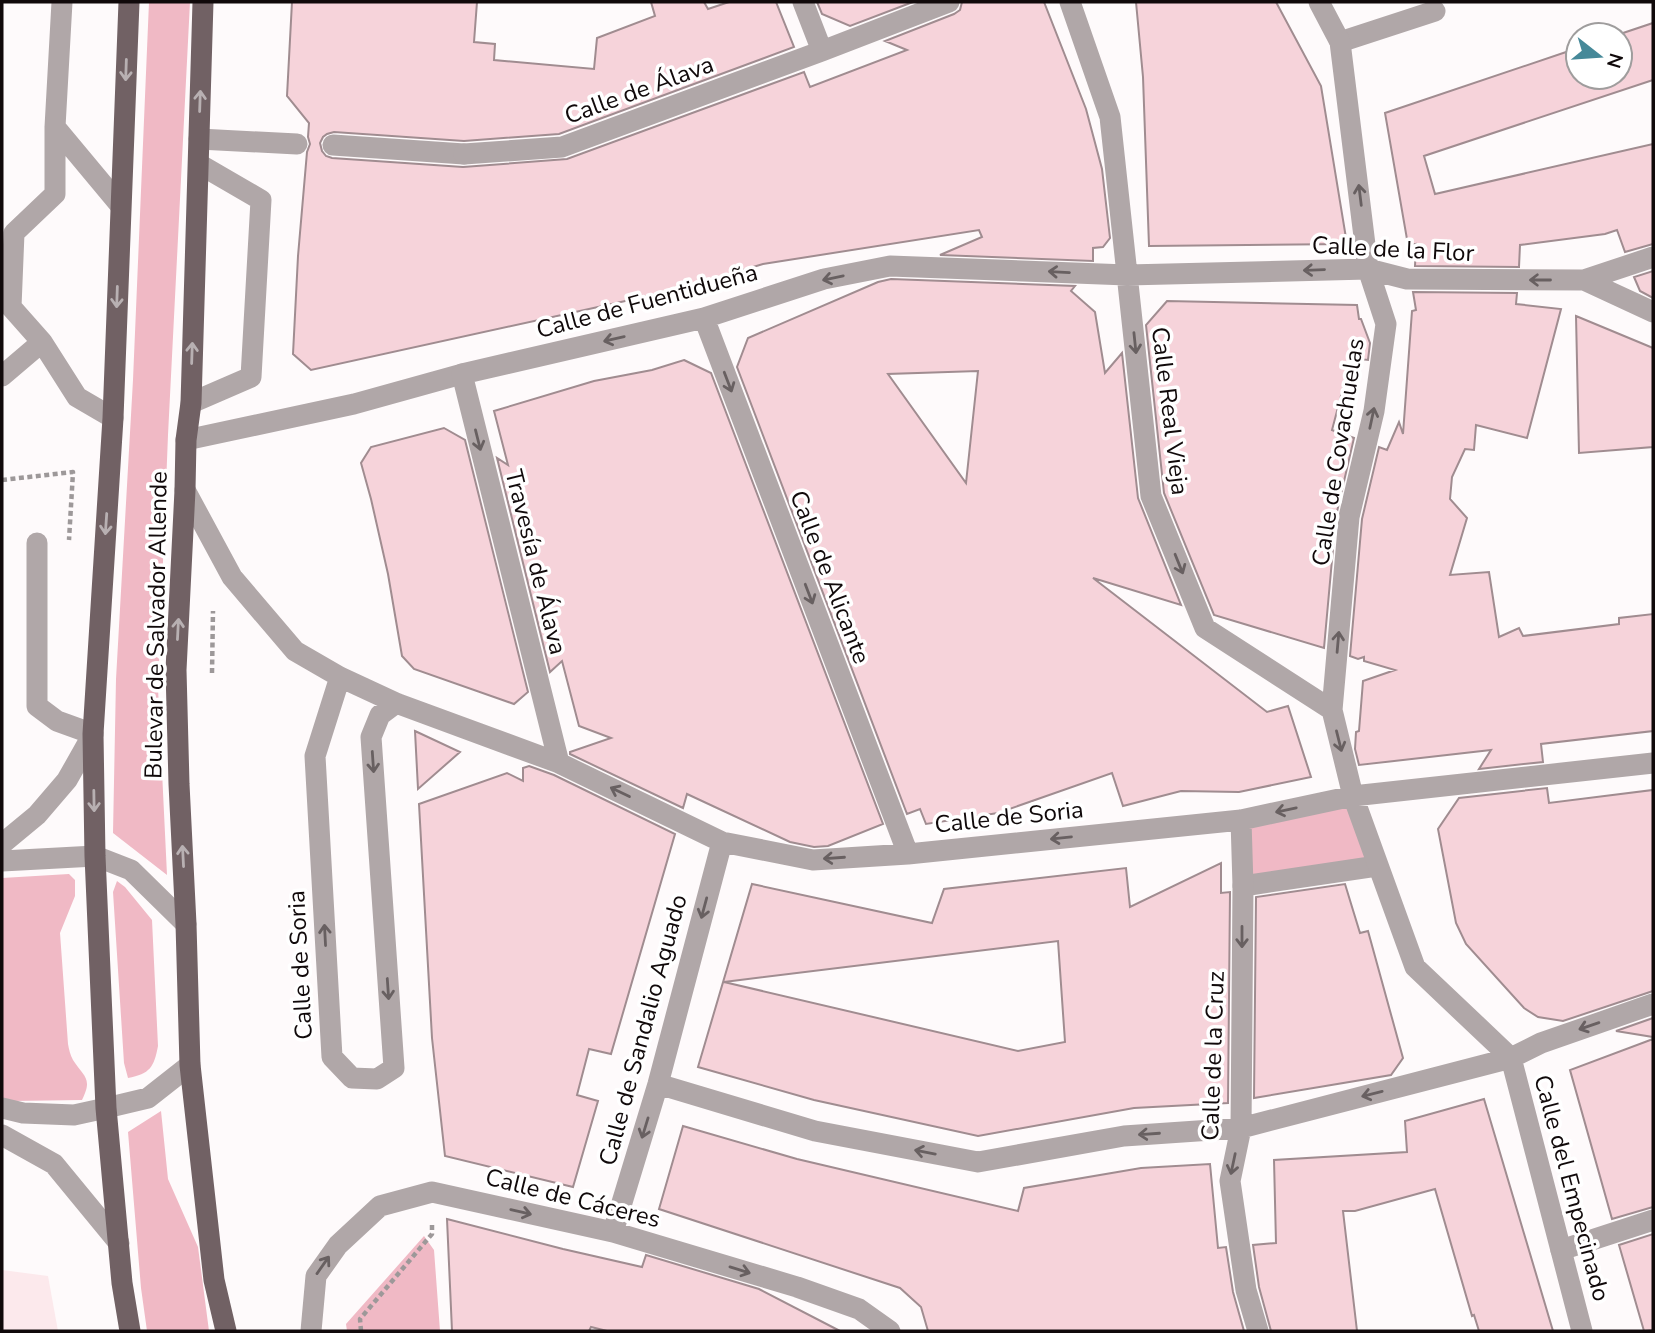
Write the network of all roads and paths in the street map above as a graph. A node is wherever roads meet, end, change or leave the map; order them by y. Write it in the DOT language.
graph roads {
  1 [pos="62,2"];
  2 [pos="129,2"];
  3 [pos="203,2"];
  4 [pos="803,2"];
  5 [pos="949,2"];
  6 [pos="1070,2"];
  7 [pos="1319,2"];
  8 [pos="1435,11"];
  9 [pos="1340,42"];
  10 [pos="822,51"];
  11 [pos="55,127"];
  12 [pos="200,139"];
  13 [pos="297,144"];
  14 [pos="333,145"];
  15 [pos="199,164"];
  16 [pos="120,205"];
  17 [pos="1653,257"];
  18 [pos="1368,269"];
  19 [pos="1127,275"];
  20 [pos="1584,280"];
  21 [pos="1653,312"];
  22 [pos="704,318"];
  23 [pos="42,342"];
  24 [pos="462,374"];
  25 [pos="2,376"];
  26 [pos="191,403"];
  27 [pos="113,418"];
  28 [pos="186,440"];
  29 [pos="185,490"];
  30 [pos="37,544"];
  31 [pos="232,577"];
  32 [pos="212,673"];
  33 [pos="340,677"];
  34 [pos="396,704"];
  35 [pos="1332,710"];
  36 [pos="93,734"];
  37 [pos="559,763"];
  38 [pos="1653,763"];
  39 [pos="1353,796"];
  40 [pos="1241,820"];
  41 [pos="722,842"];
  42 [pos="2,844"];
  43 [pos="908,854"];
  44 [pos="95,856"];
  45 [pos="2,861"];
  46 [pos="1377,866"];
  47 [pos="1243,886"];
  48 [pos="186,924"];
  49 [pos="1653,1004"];
  50 [pos="1511,1058"];
  51 [pos="190,1065"];
  52 [pos="657,1084"];
  53 [pos="2,1108"];
  54 [pos="106,1108"];
  55 [pos="1241,1128"];
  56 [pos="2,1135"];
  57 [pos="432,1192"];
  58 [pos="1653,1220"];
  59 [pos="613,1233"];
  60 [pos="119,1243"];
  61 [pos="1561,1250"];
  62 [pos="130,1331"];
  63 [pos="226,1331"];
  64 [pos="311,1331"];
  65 [pos="362,1331"];
  66 [pos="890,1331"];
  67 [pos="1258,1331"];
  68 [pos="1582,1331"];
  1 -- 11 [label="street"];
  2 -- 16 [label="main road, Bulevar de Salvador Allende, one-way"];
  12 -- 3 [label="main road, Bulevar de Salvador Allende, one-way"];
  4 -- 10 [label="street"];
  5 -- 10 [label="street, Calle de Álava"];
  6 -- 19 [label="street, Calle Real Vieja"];
  7 -- 9 [label="street, Calle de Covachuelas"];
  8 -- 9 [label="street"];
  18 -- 9 [label="street, Calle de Covachuelas, one-way"];
  10 -- 14 [label="street, Calle de Álava"];
  11 -- 16 [label="street"];
  11 -- 23 [label="street"];
  12 -- 13 [label="street"];
  12 -- 15 [label="main road, Bulevar de Salvador Allende"];
  26 -- 15 [label="main road, Bulevar de Salvador Allende, one-way"];
  15 -- 26 [label="street"];
  16 -- 27 [label="main road, Bulevar de Salvador Allende, one-way"];
  17 -- 20 [label="street, Calle de la Flor"];
  18 -- 19 [label="street, Calle de la Flor, one-way"];
  20 -- 18 [label="street, Calle de la Flor, one-way"];
  35 -- 18 [label="street, Calle de Covachuelas, one-way"];
  19 -- 22 [label="street, Calle de Fuentidueña, one-way"];
  19 -- 35 [label="street, Calle Real Vieja, one-way"];
  20 -- 21 [label="street"];
  22 -- 24 [label="street, Calle de Fuentidueña, one-way"];
  22 -- 43 [label="street, Calle de Alicante, one-way"];
  23 -- 25 [label="street"];
  23 -- 27 [label="street"];
  24 -- 28 [label="street, Calle de Fuentidueña"];
  24 -- 37 [label="street, Travesía de Álava, one-way"];
  26 -- 28 [label="main road, Bulevar de Salvador Allende"];
  27 -- 36 [label="main road, Bulevar de Salvador Allende, one-way"];
  28 -- 29 [label="main road, Bulevar de Salvador Allende"];
  29 -- 31 [label="street, Calle de Soria"];
  48 -- 29 [label="main road, Bulevar de Salvador Allende, one-way"];
  30 -- 36 [label="street"];
  31 -- 32 [label="path"];
  31 -- 33 [label="street, Calle de Soria"];
  33 -- 34 [label="street, Calle de Soria"];
  34 -- 33 [label="street, Calle de Soria, one-way"];
  34 -- 37 [label="street, Calle de Soria"];
  35 -- 39 [label="street, one-way"];
  36 -- 42 [label="street"];
  36 -- 44 [label="main road, Bulevar de Salvador Allende, one-way"];
  41 -- 37 [label="street, Calle de Soria, one-way"];
  38 -- 39 [label="street, Calle de Soria"];
  39 -- 40 [label="street, Calle de Soria, one-way"];
  39 -- 46 [label="street"];
  40 -- 43 [label="street, Calle de Soria, one-way"];
  40 -- 47 [label="street, Calle de la Cruz"];
  43 -- 41 [label="street, Calle de Soria, one-way"];
  41 -- 52 [label="street, Calle de Sandalio Aguado, one-way"];
  44 -- 45 [label="street"];
  44 -- 48 [label="street"];
  44 -- 54 [label="main road, Bulevar de Salvador Allende"];
  46 -- 47 [label="street"];
  46 -- 50 [label="street"];
  47 -- 55 [label="street, Calle de la Cruz, one-way"];
  48 -- 51 [label="main road, Bulevar de Salvador Allende"];
  49 -- 50 [label="street, one-way"];
  50 -- 55 [label="street, one-way"];
  50 -- 61 [label="street, Calle del Empecinado"];
  51 -- 54 [label="street"];
  51 -- 63 [label="main road, Bulevar de Salvador Allende"];
  55 -- 52 [label="street, one-way"];
  52 -- 59 [label="street, Calle de Sandalio Aguado, one-way"];
  53 -- 54 [label="street"];
  54 -- 60 [label="main road, Bulevar de Salvador Allende"];
  55 -- 67 [label="street, Calle de la Cruz, one-way"];
  56 -- 60 [label="street"];
  57 -- 59 [label="street, Calle de Cáceres, one-way"];
  64 -- 57 [label="street, Calle de Cáceres, one-way"];
  57 -- 65 [label="path"];
  58 -- 61 [label="street"];
  59 -- 66 [label="street, Calle de Cáceres, one-way"];
  60 -- 62 [label="main road, Bulevar de Salvador Allende"];
  61 -- 68 [label="street, Calle del Empecinado"];
}
